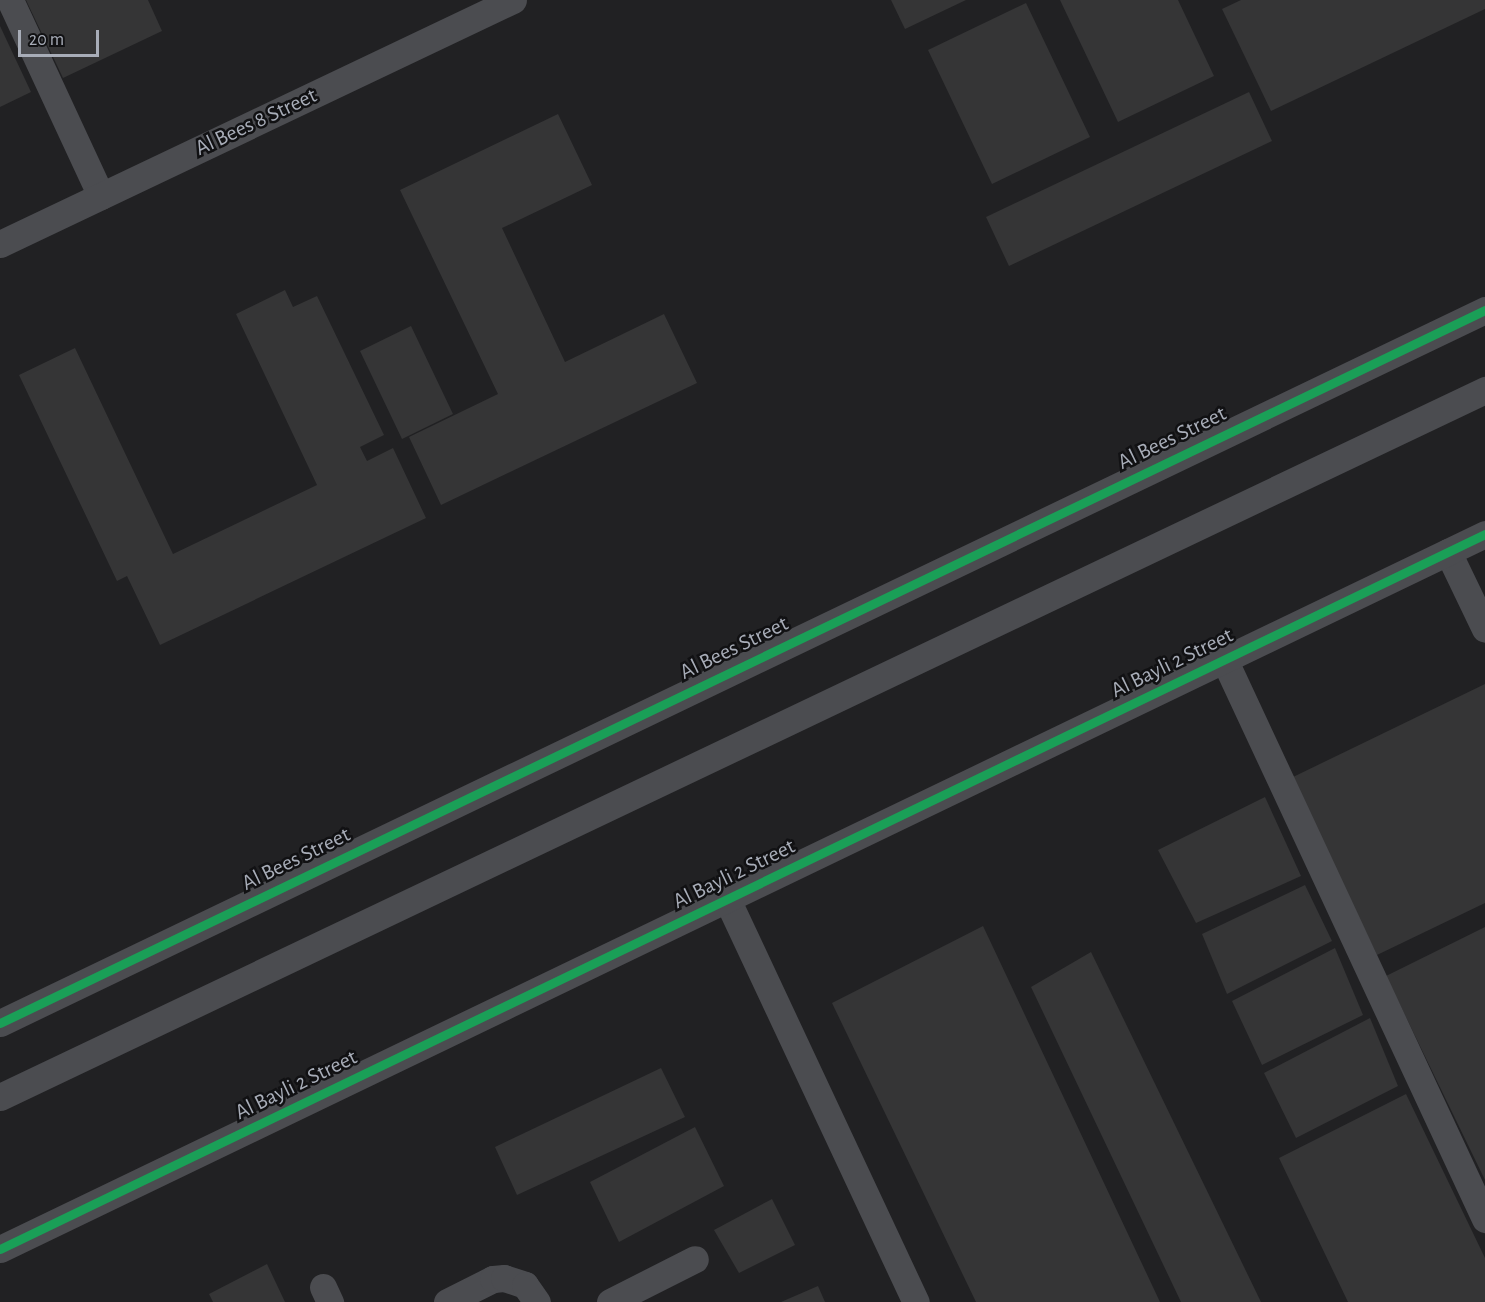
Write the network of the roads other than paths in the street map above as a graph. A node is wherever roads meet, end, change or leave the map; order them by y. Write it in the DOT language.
graph roads {
  1 [pos="10,0"];
  2 [pos="513,0"];
  3 [pos="102,196"];
  4 [pos="0,244"];
  5 [pos="1485,309"];
  6 [pos="1485,390"];
  7 [pos="1485,534"];
  8 [pos="1448,552"];
  9 [pos="1485,629"];
  10 [pos="1224,660"];
  11 [pos="727,899"];
  12 [pos="0,1023"];
  13 [pos="0,1097"];
  14 [pos="1485,1219"];
  15 [pos="0,1249"];
  16 [pos="695,1259"];
  17 [pos="447,1302"];
  18 [pos="537,1302"];
  19 [pos="609,1302"];
  20 [pos="916,1302"];
  1 -- 3 [label="street"];
  2 -- 3 [label="street, Al Bees 8 Street"];
  3 -- 4 [label="street, Al Bees 8 Street"];
  5 -- 12 [label="street, Al Bees Street"];
  6 -- 13 [label="street"];
  7 -- 8 [label="street, Al Bayli 2 Street"];
  8 -- 9 [label="street"];
  8 -- 10 [label="street, Al Bayli 2 Street"];
  10 -- 11 [label="street, Al Bayli 2 Street"];
  10 -- 14 [label="street"];
  11 -- 15 [label="street, Al Bayli 2 Street"];
  11 -- 20 [label="street"];
  16 -- 19 [label="street"];
  17 -- 18 [label="street"];
}
